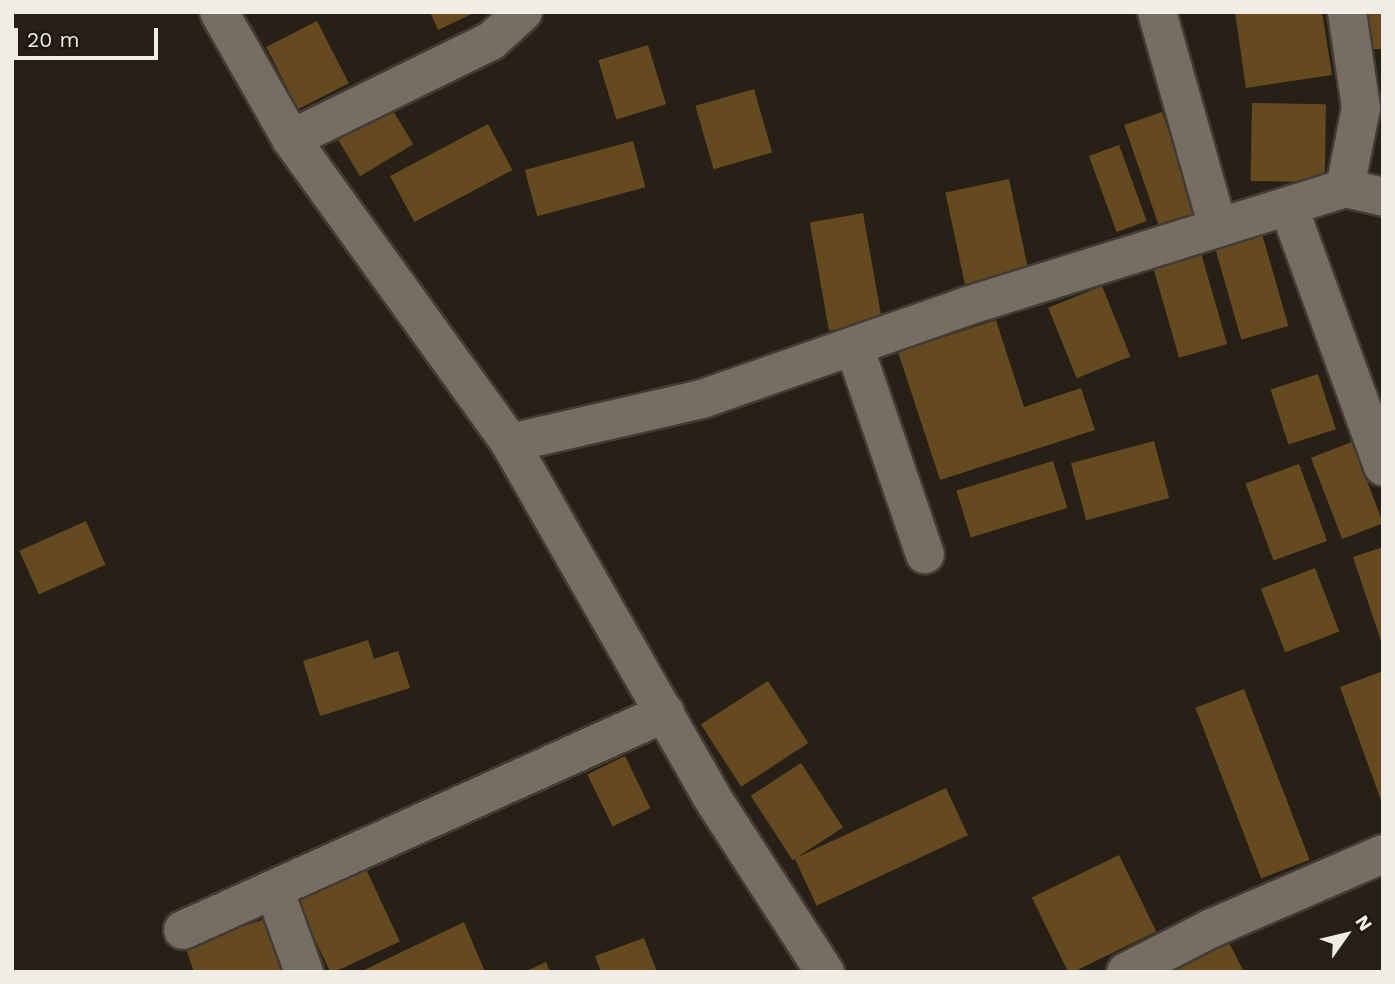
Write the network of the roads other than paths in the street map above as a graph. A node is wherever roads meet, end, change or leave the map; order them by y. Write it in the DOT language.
graph roads {
  1 [pos="219,12"];
  2 [pos="523,12"];
  3 [pos="1157,12"];
  4 [pos="1347,12"];
  5 [pos="291,139"];
  6 [pos="1345,188"];
  7 [pos="1383,197"];
  8 [pos="1289,208"];
  9 [pos="1218,228"];
  10 [pos="854,346"];
  11 [pos="510,443"];
  12 [pos="1383,466"];
  13 [pos="925,554"];
  14 [pos="665,713"];
  15 [pos="1383,855"];
  16 [pos="275,892"];
  17 [pos="183,930"];
  18 [pos="304,972"];
  19 [pos="825,972"];
  20 [pos="1126,972"];
  1 -- 5 [label="street"];
  2 -- 5 [label="street"];
  3 -- 9 [label="street"];
  4 -- 6 [label="street"];
  5 -- 11 [label="street"];
  6 -- 7 [label="street"];
  6 -- 8 [label="street"];
  8 -- 9 [label="street"];
  8 -- 12 [label="street"];
  9 -- 10 [label="street"];
  10 -- 11 [label="street"];
  10 -- 13 [label="street"];
  11 -- 14 [label="street"];
  14 -- 16 [label="street"];
  14 -- 19 [label="street"];
  15 -- 20 [label="street"];
  16 -- 17 [label="street"];
  16 -- 18 [label="street"];
}
